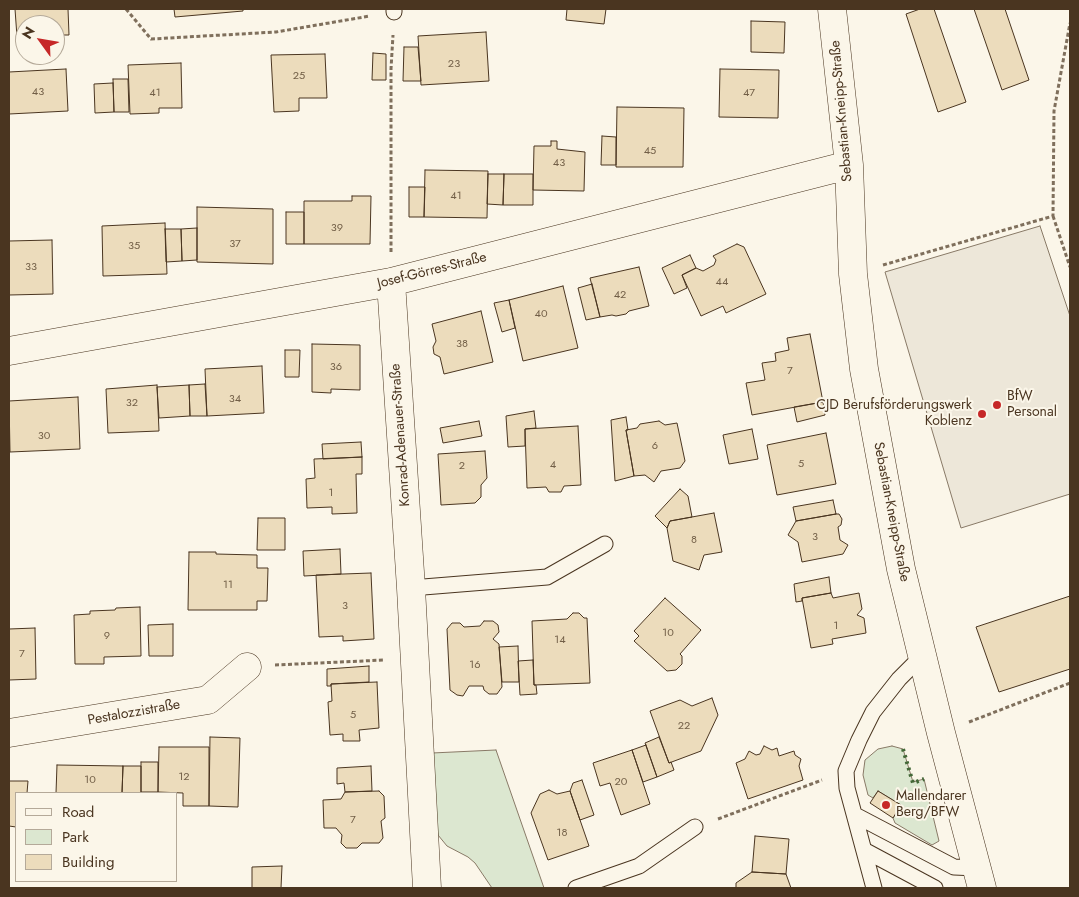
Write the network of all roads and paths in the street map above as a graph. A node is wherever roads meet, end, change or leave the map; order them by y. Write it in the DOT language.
graph roads {
  1 [pos="126,9"];
  2 [pos="832,9"];
  3 [pos="394,10"];
  4 [pos="1070,23"];
  5 [pos="848,165"];
  6 [pos="1053,216"];
  7 [pos="1070,266"];
  8 [pos="853,274"];
  9 [pos="390,282"];
  10 [pos="9,351"];
  11 [pos="605,544"];
  12 [pos="411,588"];
  13 [pos="922,656"];
  14 [pos="414,659"];
  15 [pos="247,667"];
  16 [pos="1070,683"];
  17 [pos="941,733"];
  18 [pos="9,734"];
  19 [pos="846,772"];
  20 [pos="854,815"];
  21 [pos="695,827"];
  22 [pos="864,850"];
  23 [pos="979,878"];
  24 [pos="875,887"];
  25 [pos="427,888"];
  26 [pos="576,888"];
  27 [pos="934,888"];
  1 -- 3 [label="path"];
  2 -- 5 [label="street, Sebastian-Kneipp-Straße"];
  3 -- 9 [label="path"];
  4 -- 6 [label="path"];
  5 -- 8 [label="street, Sebastian-Kneipp-Straße"];
  5 -- 9 [label="street, Josef-Görres-Straße"];
  6 -- 7 [label="path"];
  6 -- 8 [label="path"];
  8 -- 13 [label="street, Sebastian-Kneipp-Straße"];
  9 -- 10 [label="street, Josef-Görres-Straße"];
  9 -- 12 [label="street, Konrad-Adenauer-Straße"];
  11 -- 12 [label="lane"];
  12 -- 14 [label="street, Konrad-Adenauer-Straße"];
  13 -- 17 [label="street, Sebastian-Kneipp-Straße"];
  13 -- 19 [label="lane"];
  14 -- 15 [label="path"];
  14 -- 25 [label="street, Konrad-Adenauer-Straße"];
  15 -- 18 [label="street, Pestalozzistraße"];
  16 -- 17 [label="path"];
  17 -- 23 [label="street, Sebastian-Kneipp-Straße"];
  19 -- 20 [label="lane"];
  19 -- 21 [label="path"];
  20 -- 22 [label="lane"];
  20 -- 23 [label="lane"];
  21 -- 26 [label="lane"];
  22 -- 24 [label="lane"];
  22 -- 27 [label="lane"];
}
